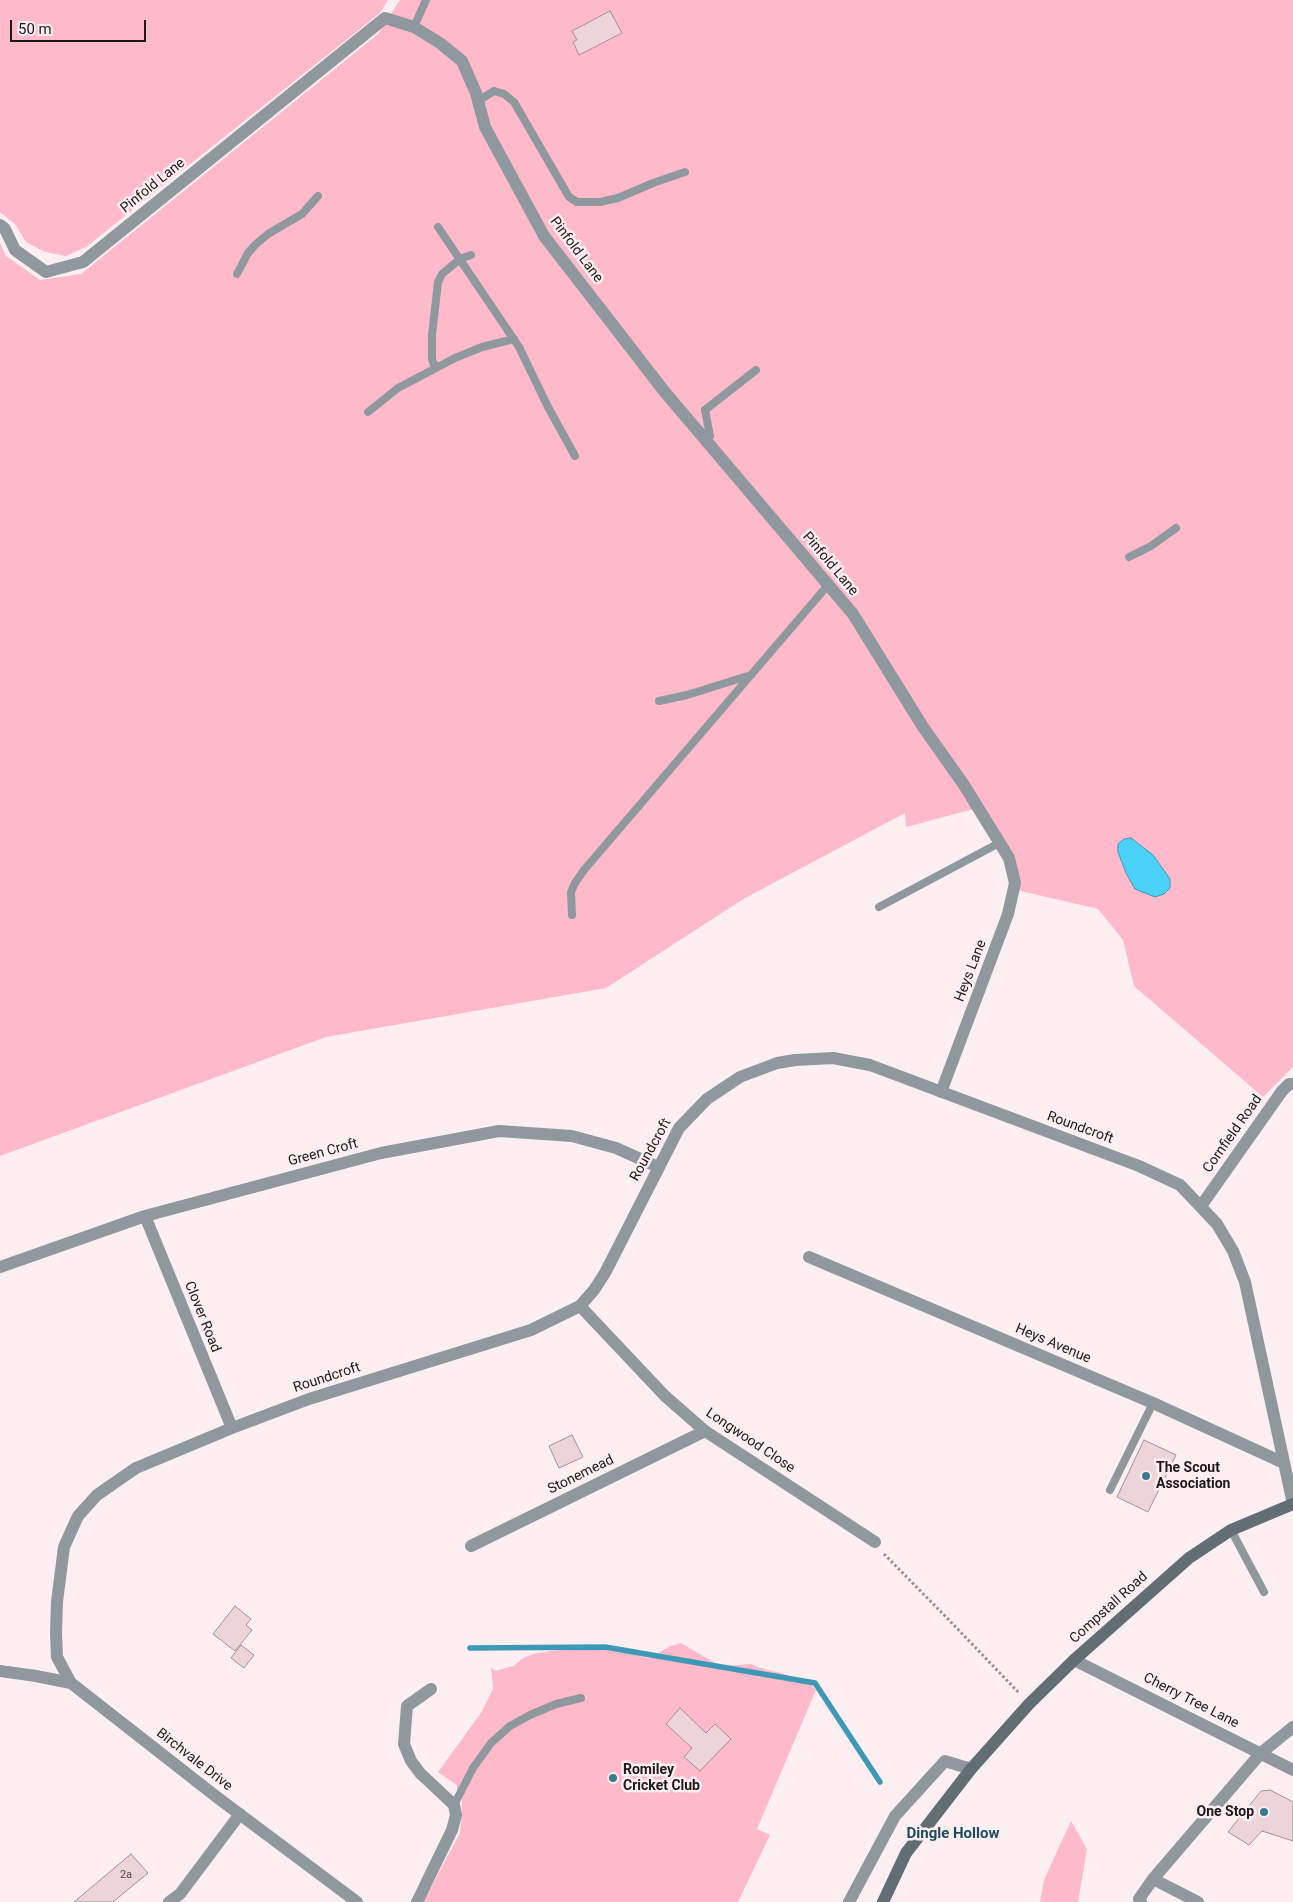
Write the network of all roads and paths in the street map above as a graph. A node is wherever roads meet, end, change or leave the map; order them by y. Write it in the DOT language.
graph roads {
  1 [pos="426,0"];
  2 [pos="414,27"];
  3 [pos="478,101"];
  4 [pos="685,172"];
  5 [pos="318,196"];
  6 [pos="0,225"];
  7 [pos="438,227"];
  8 [pos="471,255"];
  9 [pos="460,259"];
  10 [pos="237,274"];
  11 [pos="514,339"];
  12 [pos="435,368"];
  13 [pos="756,370"];
  14 [pos="368,412"];
  15 [pos="707,442"];
  16 [pos="575,456"];
  17 [pos="1176,528"];
  18 [pos="1129,557"];
  19 [pos="828,585"];
  20 [pos="751,675"];
  21 [pos="659,701"];
  22 [pos="1001,842"];
  23 [pos="1009,858"];
  24 [pos="879,907"];
  25 [pos="572,915"];
  26 [pos="1293,1084"];
  27 [pos="941,1092"];
  28 [pos="658,1167"];
  29 [pos="1201,1206"];
  30 [pos="144,1216"];
  31 [pos="809,1257"];
  32 [pos="0,1267"];
  33 [pos="580,1306"];
  34 [pos="1154,1403"];
  35 [pos="232,1428"];
  36 [pos="705,1431"];
  37 [pos="1284,1463"];
  38 [pos="1110,1490"];
  39 [pos="1293,1504"];
  40 [pos="1231,1530"];
  41 [pos="875,1542"];
  42 [pos="471,1546"];
  43 [pos="1264,1592"];
  44 [pos="1074,1660"];
  45 [pos="0,1671"];
  46 [pos="71,1683"];
  47 [pos="431,1688"];
  48 [pos="581,1698"];
  49 [pos="1029,1704"];
  50 [pos="1293,1727"];
  51 [pos="1261,1753"];
  52 [pos="971,1769"];
  53 [pos="1293,1770"];
  54 [pos="454,1805"];
  55 [pos="240,1814"];
  56 [pos="1153,1880"];
  57 [pos="169,1902"];
  58 [pos="357,1902"];
  59 [pos="417,1902"];
  60 [pos="849,1902"];
  61 [pos="882,1902"];
  62 [pos="1141,1902"];
  63 [pos="1198,1902"];
  1 -- 2 [label="lane"];
  2 -- 3 [label="street, Pinfold Lane"];
  2 -- 6 [label="street, Pinfold Lane"];
  3 -- 4 [label="lane"];
  3 -- 15 [label="street, Pinfold Lane"];
  5 -- 10 [label="lane"];
  7 -- 9 [label="lane"];
  8 -- 9 [label="lane"];
  9 -- 11 [label="lane"];
  9 -- 12 [label="lane"];
  11 -- 12 [label="lane"];
  11 -- 16 [label="lane"];
  12 -- 14 [label="lane"];
  13 -- 15 [label="lane"];
  15 -- 19 [label="street, Pinfold Lane"];
  17 -- 18 [label="lane"];
  19 -- 20 [label="lane"];
  19 -- 22 [label="street, Pinfold Lane"];
  20 -- 21 [label="lane"];
  20 -- 25 [label="lane"];
  22 -- 23 [label="street, Pinfold Lane"];
  22 -- 24 [label="lane"];
  23 -- 27 [label="street, Heys Lane"];
  26 -- 29 [label="street, Cornfield Road"];
  27 -- 28 [label="street, Roundcroft"];
  27 -- 29 [label="street, Roundcroft"];
  28 -- 30 [label="street, Green Croft"];
  28 -- 33 [label="street, Roundcroft"];
  29 -- 37 [label="street, Roundcroft"];
  30 -- 32 [label="street, Green Croft"];
  30 -- 35 [label="street, Clover Road"];
  31 -- 34 [label="street, Heys Avenue"];
  33 -- 35 [label="street, Roundcroft"];
  33 -- 36 [label="street, Longwood Close"];
  34 -- 37 [label="street, Heys Avenue"];
  34 -- 38 [label="lane"];
  35 -- 46 [label="street, Roundcroft"];
  36 -- 41 [label="street, Longwood Close"];
  36 -- 42 [label="street, Stonemead"];
  37 -- 39 [label="street, Roundcroft"];
  39 -- 40 [label="main road, Compstall Road"];
  40 -- 43 [label="lane"];
  40 -- 44 [label="main road, Compstall Road"];
  41 -- 49 [label="path"];
  44 -- 49 [label="main road, Compstall Road"];
  44 -- 51 [label="street, Cherry Tree Lane"];
  45 -- 46 [label="street, Birchvale Drive"];
  46 -- 55 [label="street, Birchvale Drive"];
  47 -- 54 [label="street"];
  48 -- 54 [label="lane"];
  49 -- 52 [label="main road, Compstall Road"];
  50 -- 51 [label="street"];
  51 -- 53 [label="street, Cherry Tree Lane"];
  51 -- 56 [label="street"];
  52 -- 60 [label="street"];
  52 -- 61 [label="main road, Compstall Road"];
  54 -- 59 [label="street"];
  55 -- 57 [label="street"];
  55 -- 58 [label="street, Birchvale Drive"];
  56 -- 62 [label="street"];
  56 -- 63 [label="street"];
}
